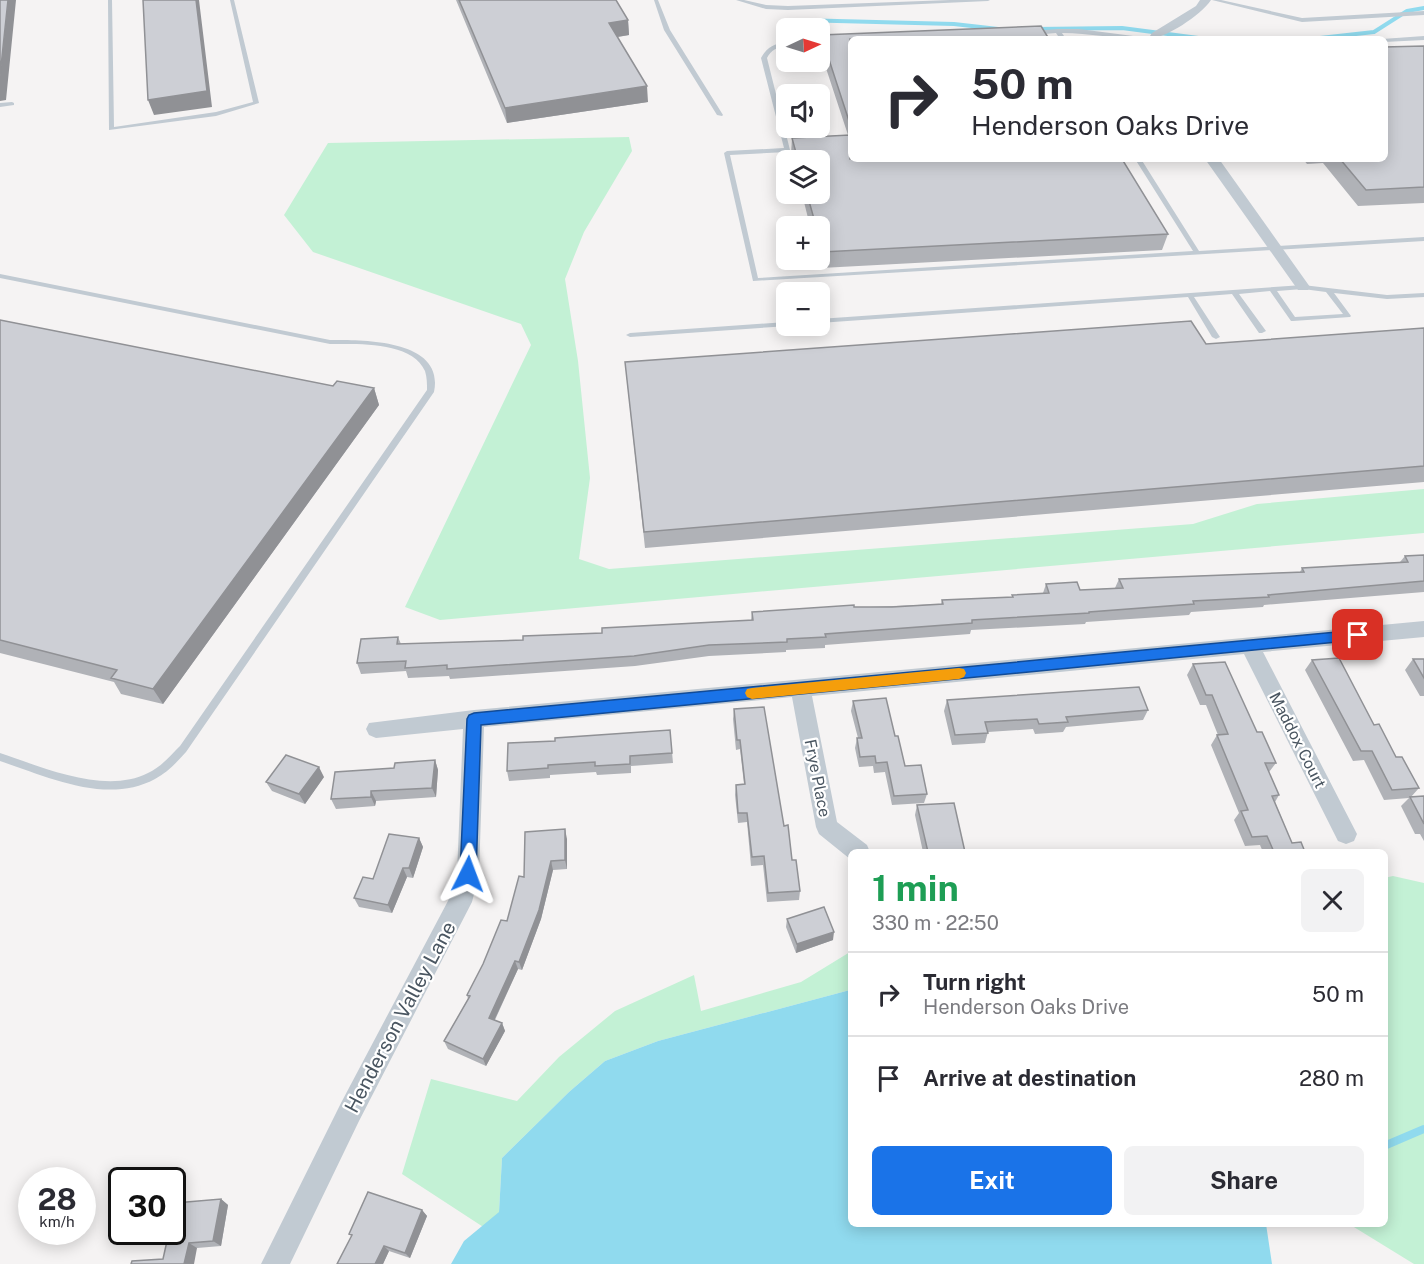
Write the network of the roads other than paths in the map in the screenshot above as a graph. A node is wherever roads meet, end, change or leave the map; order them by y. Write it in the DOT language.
graph roads {
  1 [pos="110,0"];
  2 [pos="232,0"];
  3 [pos="656,0"];
  4 [pos="738,0"];
  5 [pos="988,0"];
  6 [pos="1206,0"];
  7 [pos="1214,0"];
  8 [pos="1424,13"];
  9 [pos="1058,31"];
  10 [pos="1028,34"];
  11 [pos="1061,36"];
  12 [pos="1118,36"];
  13 [pos="1156,36"];
  14 [pos="1424,38"];
  15 [pos="1388,40"];
  16 [pos="776,46"];
  17 [pos="12,104"];
  18 [pos="0,105"];
  19 [pos="720,115"];
  20 [pos="1140,162"];
  21 [pos="1214,162"];
  22 [pos="1424,239"];
  23 [pos="1276,249"];
  24 [pos="1197,253"];
  25 [pos="0,276"];
  26 [pos="1303,287"];
  27 [pos="1272,290"];
  28 [pos="1329,291"];
  29 [pos="1234,292"];
  30 [pos="1190,295"];
  31 [pos="1424,295"];
  32 [pos="830,320"];
  33 [pos="776,325"];
  34 [pos="1262,331"];
  35 [pos="630,335"];
  36 [pos="1216,336"];
  37 [pos="1424,629"];
  38 [pos="1249,645"];
  39 [pos="801,689"];
  40 [pos="474,719"];
  41 [pos="376,729"];
  42 [pos="0,757"];
  43 [pos="1346,834"];
  44 [pos="855,849"];
  45 [pos="275,1264"];
  1 -- 2 [label="lane"];
  3 -- 19 [label="lane"];
  4 -- 5 [label="lane"];
  6 -- 13 [label="street"];
  7 -- 8 [label="lane"];
  9 -- 10 [label="lane"];
  9 -- 11 [label="lane"];
  9 -- 12 [label="lane"];
  14 -- 15 [label="lane"];
  16 -- 24 [label="lane"];
  17 -- 18 [label="lane"];
  20 -- 24 [label="lane"];
  21 -- 23 [label="street"];
  22 -- 23 [label="lane"];
  23 -- 24 [label="lane"];
  23 -- 26 [label="street"];
  25 -- 42 [label="lane"];
  26 -- 27 [label="lane"];
  26 -- 28 [label="lane"];
  27 -- 28 [label="lane"];
  27 -- 29 [label="lane"];
  28 -- 31 [label="lane"];
  29 -- 30 [label="lane"];
  29 -- 34 [label="lane"];
  30 -- 32 [label="lane"];
  30 -- 36 [label="lane"];
  33 -- 35 [label="lane"];
  37 -- 38 [label="street"];
  38 -- 39 [label="street"];
  38 -- 43 [label="street, Maddox Court"];
  39 -- 40 [label="street"];
  39 -- 44 [label="street, Frye Place"];
  40 -- 41 [label="street"];
  40 -- 45 [label="street, Henderson Valley Lane"];
}
